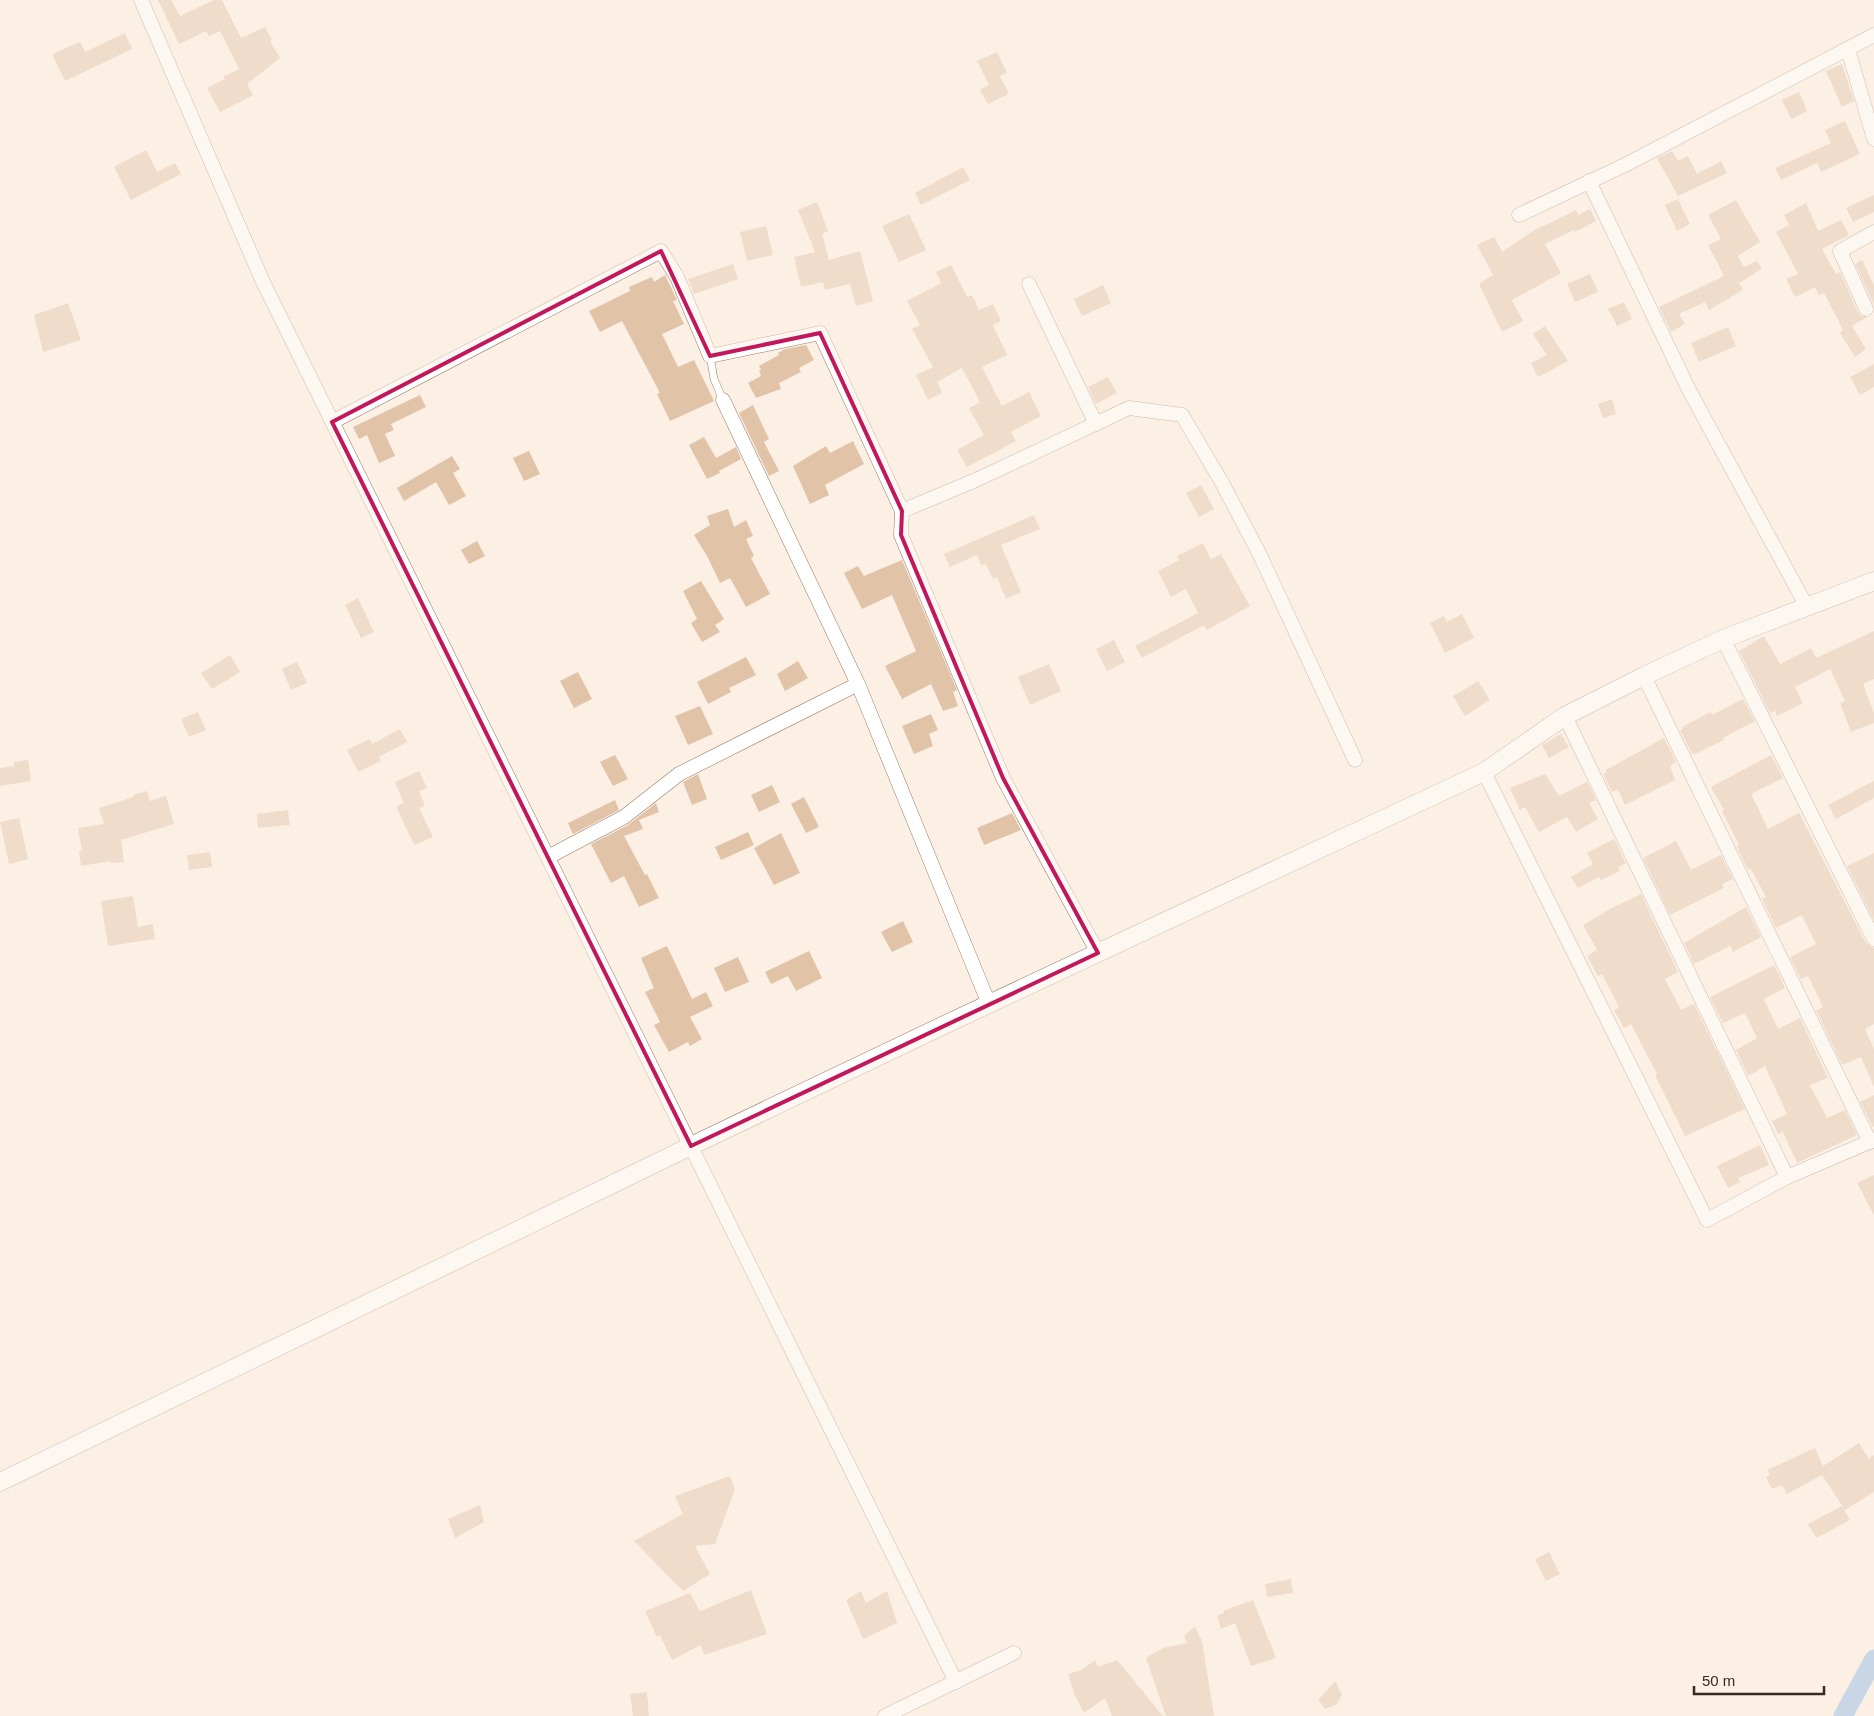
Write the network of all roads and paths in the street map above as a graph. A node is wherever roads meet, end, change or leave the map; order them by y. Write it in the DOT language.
graph roads {
  1 [pos="141,0"];
  2 [pos="1874,35"];
  3 [pos="1848,49"];
  4 [pos="1874,139"];
  5 [pos="1589,181"];
  6 [pos="1519,215"];
  7 [pos="1874,232"];
  8 [pos="1029,284"];
  9 [pos="1866,309"];
  10 [pos="710,356"];
  11 [pos="722,400"];
  12 [pos="332,422"];
  13 [pos="1096,424"];
  14 [pos="902,512"];
  15 [pos="1874,582"];
  16 [pos="1807,607"];
  17 [pos="1723,640"];
  18 [pos="1644,676"];
  19 [pos="858,684"];
  20 [pos="1565,716"];
  21 [pos="1355,760"];
  22 [pos="1484,772"];
  23 [pos="548,857"];
  24 [pos="1874,939"];
  25 [pos="1098,953"];
  26 [pos="989,1004"];
  27 [pos="1872,1141"];
  28 [pos="691,1146"];
  29 [pos="1787,1177"];
  30 [pos="0,1482"];
  31 [pos="1014,1653"];
  32 [pos="956,1682"];
  33 [pos="885,1716"];
  1 -- 12 [label="street"];
  2 -- 3 [label="street"];
  3 -- 4 [label="street"];
  3 -- 5 [label="street"];
  5 -- 6 [label="street"];
  5 -- 16 [label="street"];
  7 -- 9 [label="street"];
  8 -- 13 [label="street"];
  10 -- 11 [label="lane"];
  10 -- 12 [label="street"];
  10 -- 14 [label="street"];
  11 -- 19 [label="street"];
  12 -- 23 [label="street"];
  13 -- 14 [label="street"];
  13 -- 21 [label="street"];
  14 -- 25 [label="street"];
  15 -- 16 [label="street"];
  16 -- 17 [label="street"];
  17 -- 18 [label="street"];
  17 -- 24 [label="street"];
  18 -- 20 [label="street"];
  18 -- 27 [label="street"];
  19 -- 23 [label="street"];
  19 -- 26 [label="street"];
  20 -- 22 [label="street"];
  20 -- 29 [label="street"];
  22 -- 25 [label="street"];
  22 -- 29 [label="street"];
  23 -- 28 [label="street"];
  25 -- 26 [label="street"];
  26 -- 28 [label="street"];
  27 -- 29 [label="street"];
  28 -- 30 [label="street"];
  28 -- 32 [label="street"];
  31 -- 32 [label="street"];
  32 -- 33 [label="street"];
}
